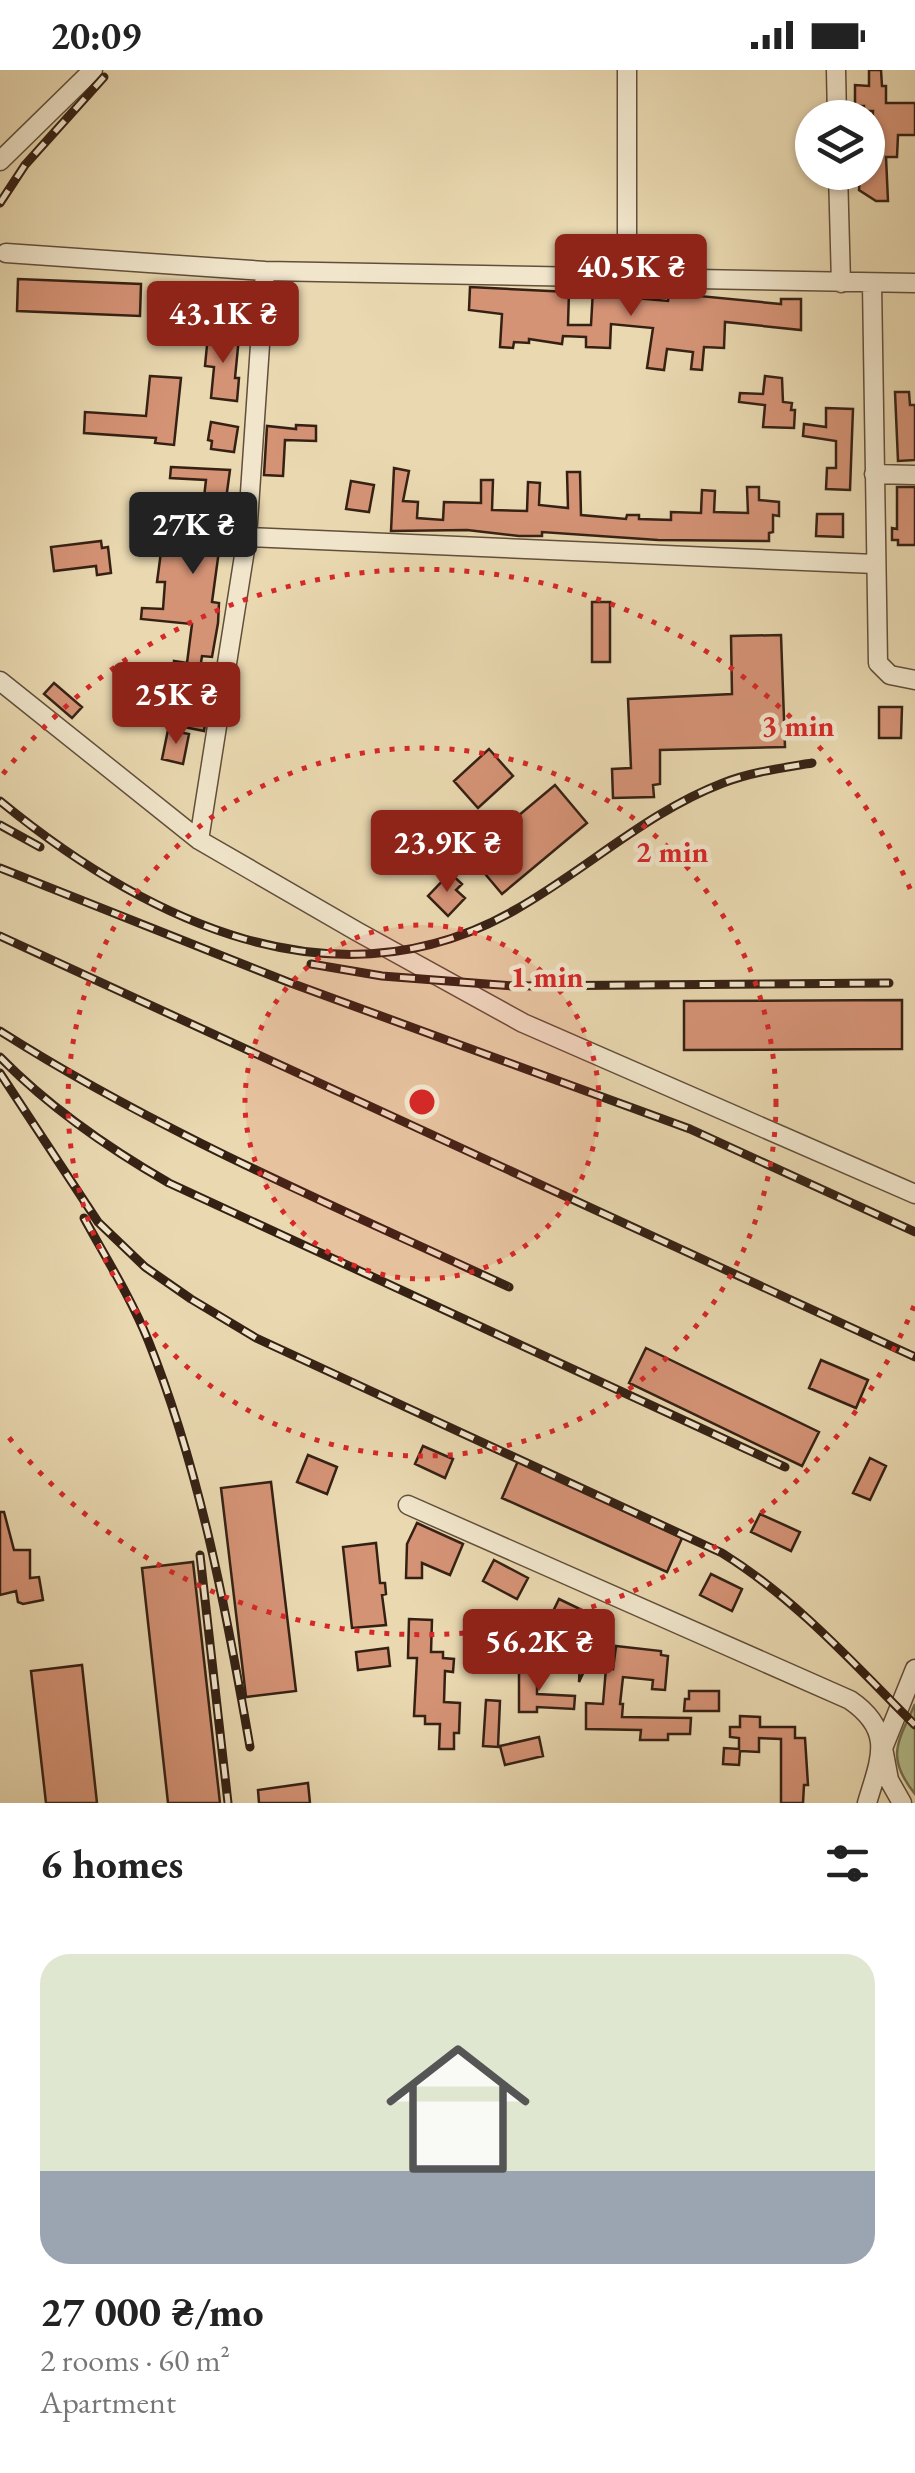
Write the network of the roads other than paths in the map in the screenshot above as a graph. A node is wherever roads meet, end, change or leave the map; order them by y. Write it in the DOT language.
graph roads {
  1 [pos="93,70"];
  2 [pos="627,70"];
  3 [pos="836,70"];
  4 [pos="837,100"];
  5 [pos="0,161"];
  6 [pos="838,190"];
  7 [pos="6,254"];
  8 [pos="264,271"];
  9 [pos="627,277"];
  10 [pos="841,283"];
  11 [pos="872,283"];
  12 [pos="915,283"];
  13 [pos="874,474"];
  14 [pos="915,475"];
  15 [pos="247,537"];
  16 [pos="875,564"];
  17 [pos="0,680"];
  18 [pos="915,680"];
  19 [pos="200,840"];
  20 [pos="915,1194"];
  21 [pos="408,1505"];
  22 [pos="915,1668"];
  23 [pos="882,1748"];
  24 [pos="867,1803"];
  25 [pos="902,1803"];
  1 -- 5 [label="street"];
  2 -- 9 [label="street"];
  3 -- 4 [label="street"];
  6 -- 10 [label="street"];
  7 -- 8 [label="street"];
  8 -- 9 [label="street"];
  8 -- 15 [label="street"];
  9 -- 10 [label="street"];
  10 -- 11 [label="street"];
  11 -- 12 [label="street"];
  11 -- 13 [label="street"];
  13 -- 14 [label="street"];
  13 -- 16 [label="street"];
  15 -- 16 [label="street"];
  15 -- 19 [label="street"];
  16 -- 18 [label="street"];
  17 -- 19 [label="street"];
  19 -- 20 [label="street"];
  21 -- 23 [label="street"];
  22 -- 23 [label="street"];
  23 -- 24 [label="street"];
  23 -- 25 [label="street"];
}
